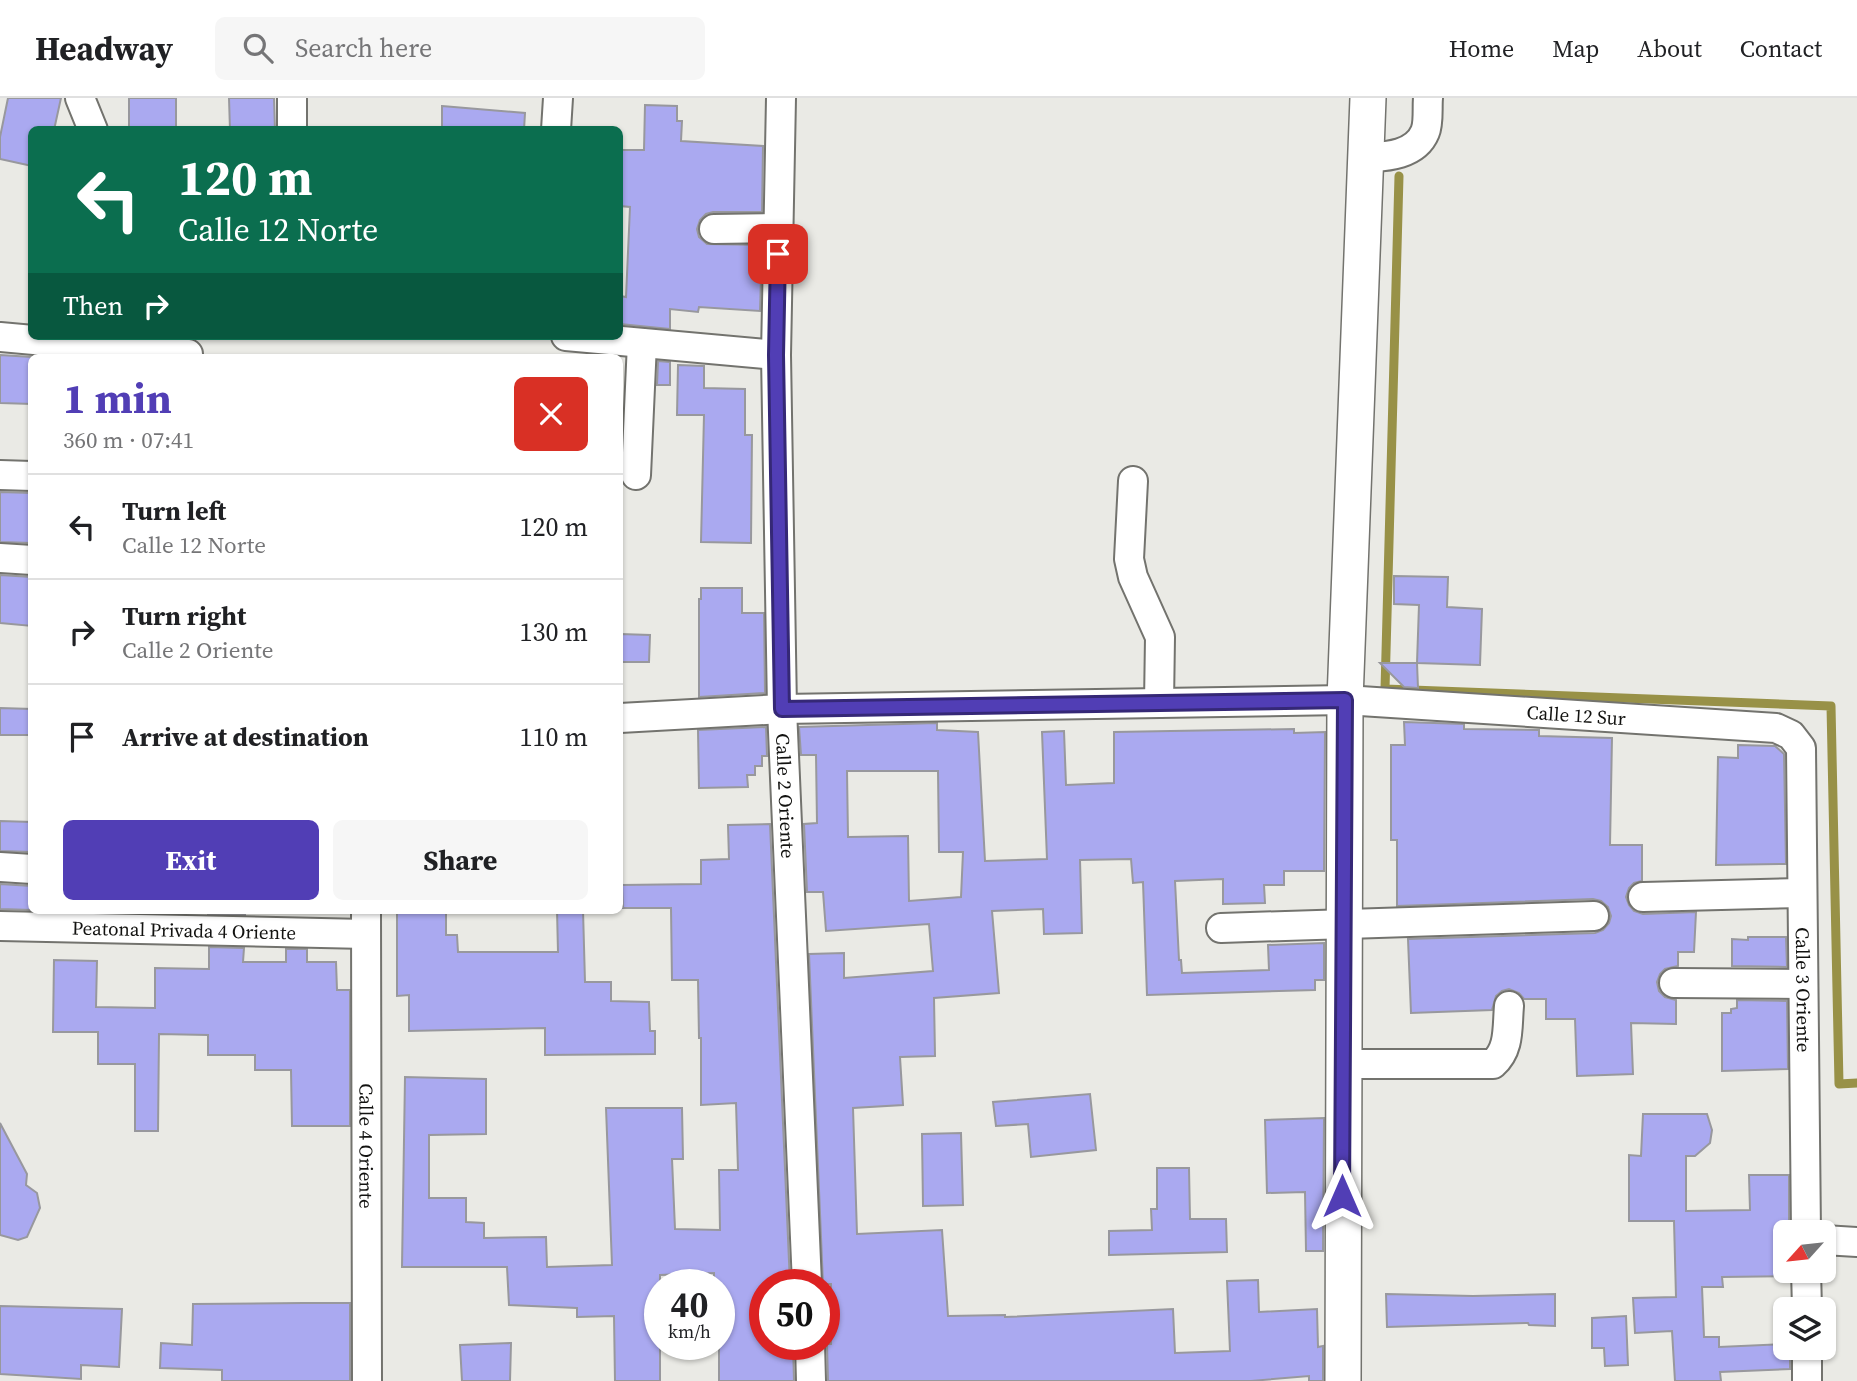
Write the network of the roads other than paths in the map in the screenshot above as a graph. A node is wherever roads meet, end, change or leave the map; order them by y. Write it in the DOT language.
graph roads {
  1 [pos="80,98"];
  2 [pos="292,98"];
  3 [pos="558,98"];
  4 [pos="781,98"];
  5 [pos="1368,98"];
  6 [pos="1428,98"];
  7 [pos="91,126"];
  8 [pos="292,126"];
  9 [pos="556,126"];
  10 [pos="1366,156"];
  11 [pos="778,228"];
  12 [pos="714,229"];
  13 [pos="0,337"];
  14 [pos="28,339"];
  15 [pos="46,340"];
  16 [pos="609,340"];
  17 [pos="642,343"];
  18 [pos="186,349"];
  19 [pos="776,355"];
  20 [pos="0,475"];
  21 [pos="636,475"];
  22 [pos="28,476"];
  23 [pos="1133,481"];
  24 [pos="0,558"];
  25 [pos="28,560"];
  26 [pos="1345,700"];
  27 [pos="1159,703"];
  28 [pos="782,709"];
  29 [pos="623,718"];
  30 [pos="1801,748"];
  31 [pos="0,867"];
  32 [pos="28,869"];
  33 [pos="1802,893"];
  34 [pos="1643,897"];
  35 [pos="1594,916"];
  36 [pos="366,922"];
  37 [pos="1342,923"];
  38 [pos="0,926"];
  39 [pos="1221,928"];
  40 [pos="1674,983"];
  41 [pos="1803,984"];
  42 [pos="1510,1006"];
  43 [pos="1342,1064"];
  44 [pos="1806,1220"];
  45 [pos="1836,1241"];
  46 [pos="1857,1242"];
  47 [pos="806,1269"];
  48 [pos="810,1360"];
  49 [pos="1807,1360"];
  50 [pos="367,1381"];
  51 [pos="811,1381"];
  52 [pos="1343,1381"];
  53 [pos="1807,1381"];
  1 -- 7 [label="street"];
  2 -- 8 [label="street"];
  3 -- 9 [label="street"];
  4 -- 11 [label="street, Calle 2 Oriente"];
  5 -- 10 [label="main road"];
  6 -- 10 [label="street"];
  10 -- 26 [label="main road"];
  11 -- 12 [label="street"];
  11 -- 19 [label="street, Calle 2 Oriente"];
  13 -- 14 [label="street"];
  15 -- 18 [label="street"];
  16 -- 17 [label="street"];
  17 -- 19 [label="street"];
  17 -- 21 [label="street"];
  19 -- 28 [label="street, Calle 2 Oriente"];
  20 -- 22 [label="street"];
  23 -- 27 [label="street"];
  24 -- 25 [label="street"];
  26 -- 27 [label="street, Calle 12 Sur"];
  26 -- 30 [label="street, Calle 12 Sur"];
  26 -- 37 [label="main road"];
  27 -- 28 [label="street, Calle 12 Sur"];
  28 -- 29 [label="street, Calle 12 Sur"];
  28 -- 47 [label="street, Calle 2 Oriente"];
  30 -- 33 [label="street, Calle 3 Oriente"];
  31 -- 32 [label="street"];
  33 -- 34 [label="street"];
  33 -- 41 [label="street, Calle 3 Oriente"];
  35 -- 37 [label="street"];
  36 -- 38 [label="street, Peatonal Privada 4 Oriente"];
  36 -- 50 [label="street, Calle 4 Oriente"];
  37 -- 39 [label="street"];
  37 -- 43 [label="main road"];
  40 -- 41 [label="street"];
  41 -- 44 [label="street, Calle 3 Oriente"];
  42 -- 43 [label="street"];
  43 -- 52 [label="main road"];
  45 -- 46 [label="street"];
  48 -- 51 [label="street"];
  49 -- 53 [label="street"];
}
